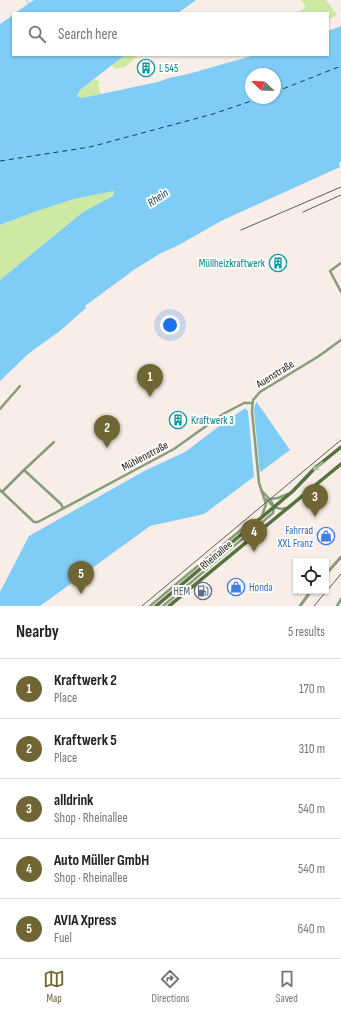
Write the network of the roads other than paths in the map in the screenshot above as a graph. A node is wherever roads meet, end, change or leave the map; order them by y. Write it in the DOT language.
graph roads {
  1 [pos="341,263"];
  2 [pos="341,292"];
  3 [pos="341,340"];
  4 [pos="20,386"];
  5 [pos="252,403"];
  6 [pos="0,408"];
  7 [pos="54,442"];
  8 [pos="341,447"];
  9 [pos="341,464"];
  10 [pos="24,470"];
  11 [pos="261,489"];
  12 [pos="1,491"];
  13 [pos="293,491"];
  14 [pos="264,497"];
  15 [pos="270,499"];
  16 [pos="274,507"];
  17 [pos="288,507"];
  18 [pos="63,508"];
  19 [pos="262,518"];
  20 [pos="341,557"];
  21 [pos="329,571"];
  22 [pos="178,582"];
  23 [pos="309,594"];
  24 [pos="341,599"];
  25 [pos="150,606"];
  26 [pos="156,606"];
  27 [pos="163,606"];
  28 [pos="170,606"];
  29 [pos="300,606"];
  30 [pos="337,606"];
  1 -- 2 [label="street"];
  3 -- 5 [label="street, Auenstraße"];
  4 -- 6 [label="street"];
  5 -- 11 [label="street, Auenstraße"];
  5 -- 18 [label="street, Mühlenstraße"];
  7 -- 10 [label="street"];
  8 -- 13 [label="main road, Rheinallee, one-way"];
  9 -- 17 [label="main road, Rheinallee"];
  10 -- 12 [label="street"];
  10 -- 18 [label="street"];
  11 -- 14 [label="street, Auenstraße"];
  11 -- 15 [label="street, Auenstraße"];
  12 -- 18 [label="street, Mühlenstraße"];
  13 -- 15 [label="street"];
  13 -- 16 [label="main road, Rheinallee"];
  14 -- 16 [label="street, Auenstraße"];
  14 -- 19 [label="street, Auenstraße"];
  15 -- 16 [label="street, Auenstraße"];
  16 -- 17 [label="street"];
  16 -- 19 [label="main road, Rheinallee"];
  16 -- 27 [label="street, Rheinallee"];
  17 -- 28 [label="main road, Rheinallee"];
  19 -- 22 [label="street, Rheinallee"];
  19 -- 26 [label="main road, Rheinallee"];
  20 -- 21 [label="street"];
  22 -- 25 [label="street, Rheinallee"];
  22 -- 26 [label="street, Rheinallee"];
  23 -- 29 [label="street"];
  24 -- 30 [label="street"];
}
